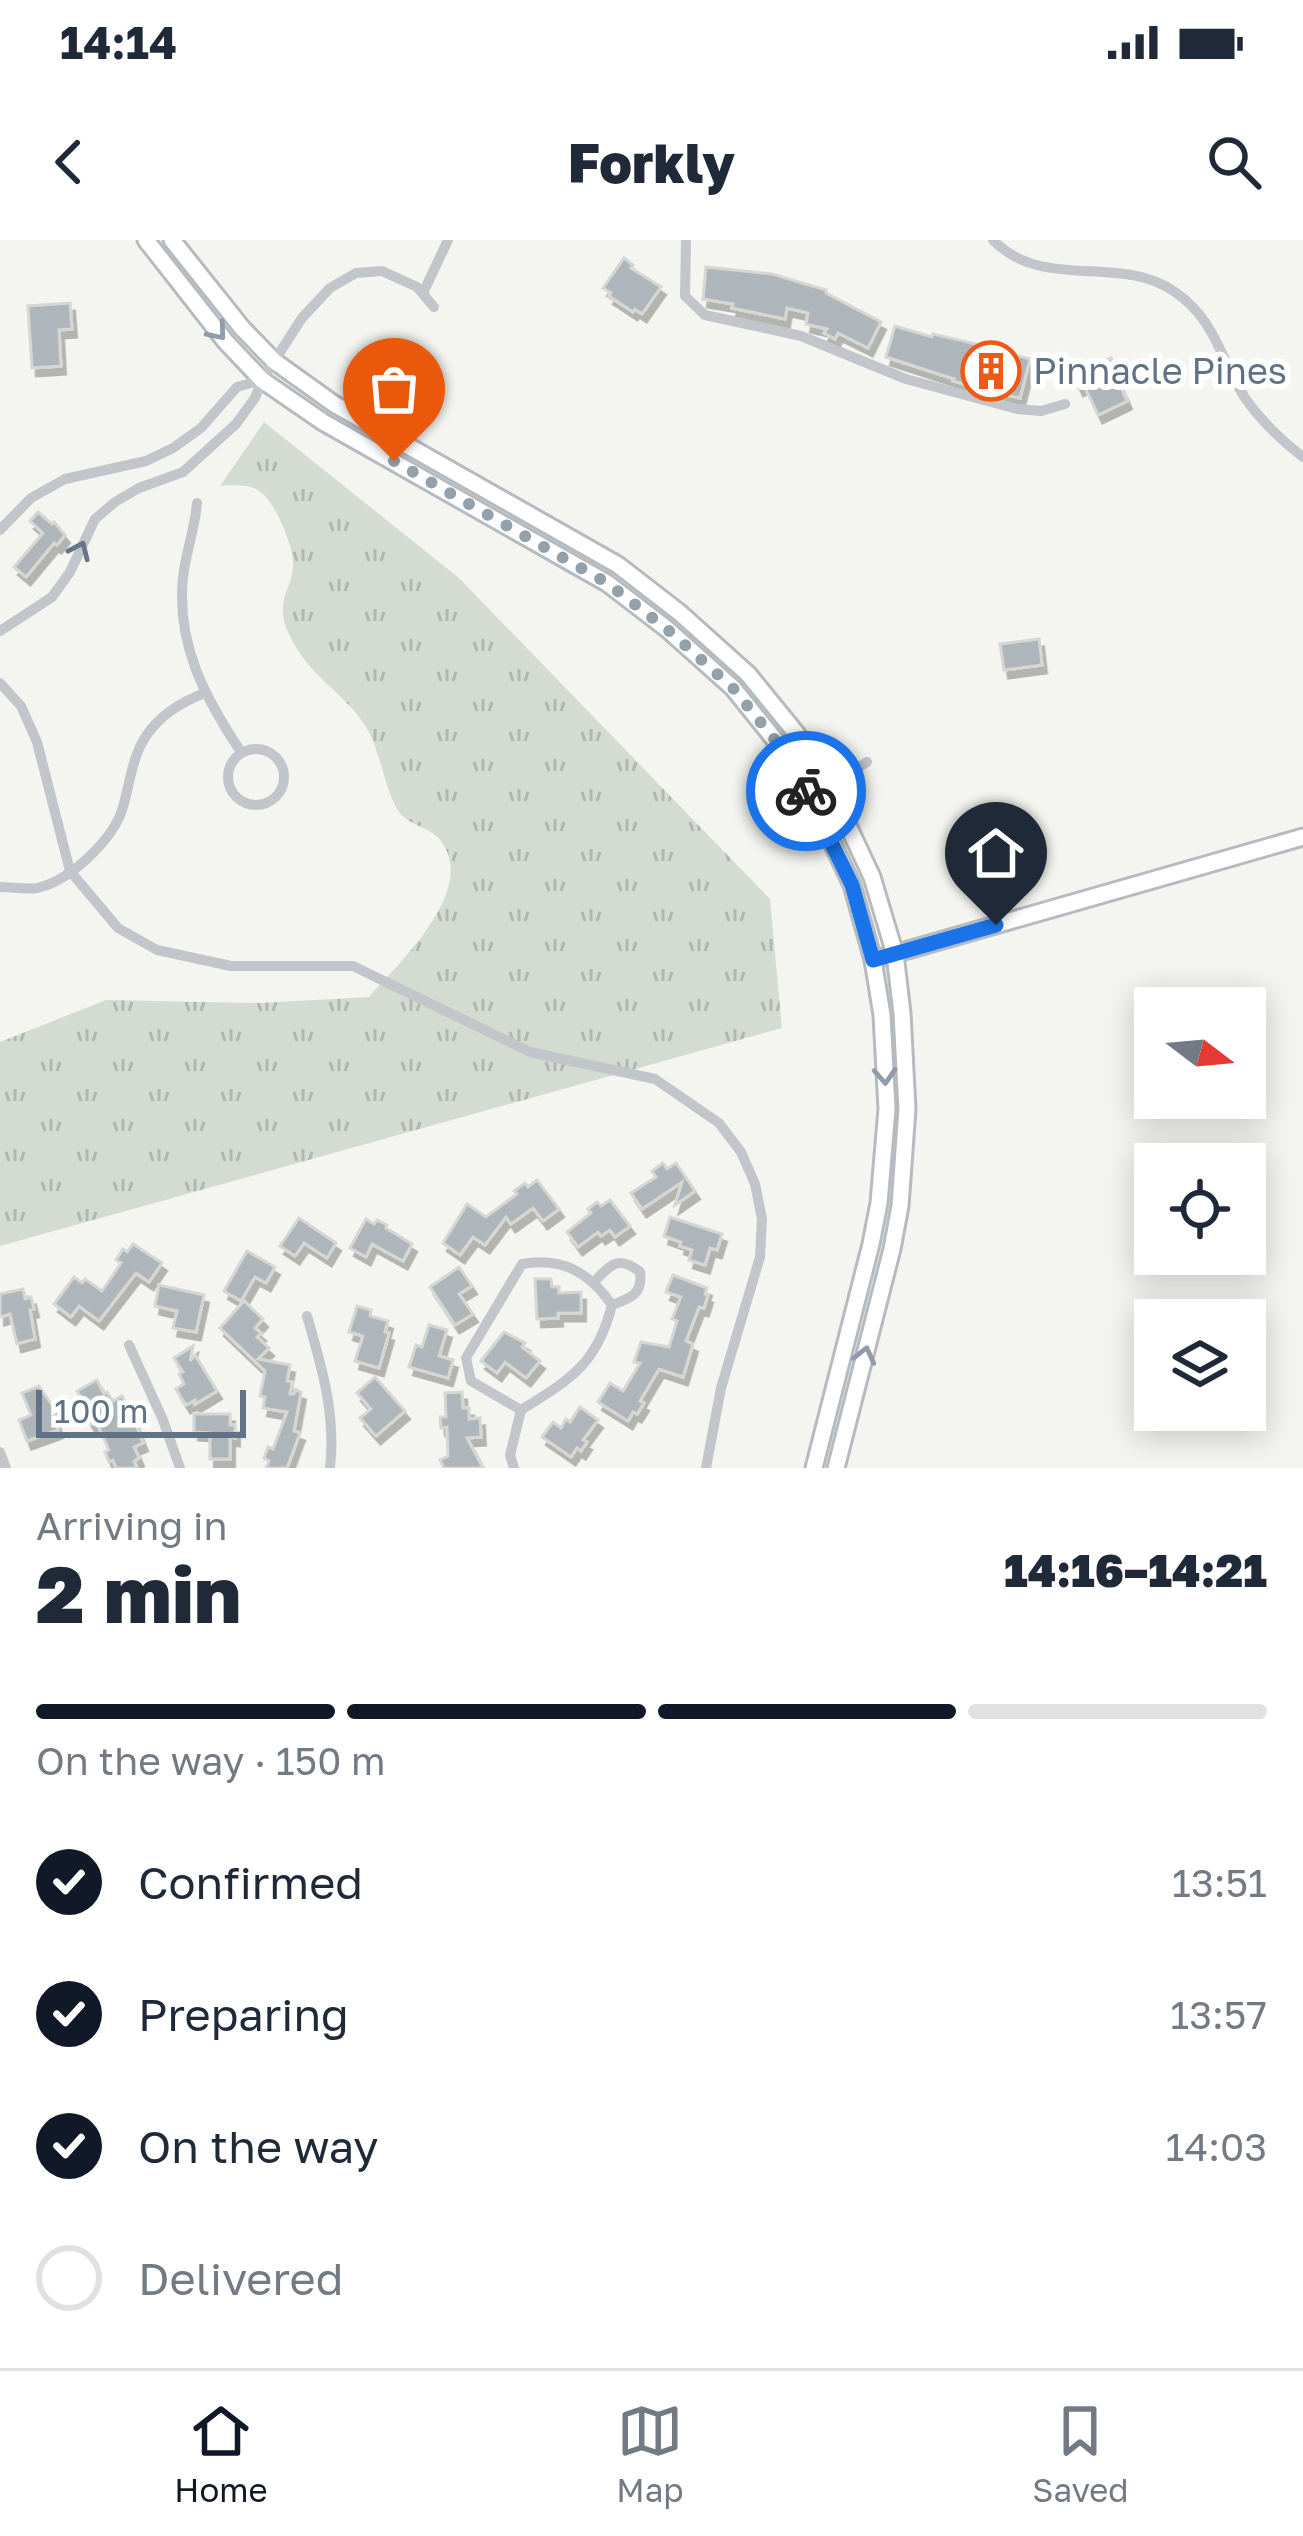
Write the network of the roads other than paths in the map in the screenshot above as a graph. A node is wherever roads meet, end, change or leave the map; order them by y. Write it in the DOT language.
graph roads {
  1 [pos="146,240"];
  2 [pos="172,240"];
  3 [pos="448,240"];
  4 [pos="686,240"];
  5 [pos="993,240"];
  6 [pos="423,292"];
  7 [pos="434,307"];
  8 [pos="274,361"];
  9 [pos="262,380"];
  10 [pos="1064,404"];
  11 [pos="1303,457"];
  12 [pos="197,502"];
  13 [pos="0,530"];
  14 [pos="0,631"];
  15 [pos="0,683"];
  16 [pos="205,693"];
  17 [pos="241,752"];
  18 [pos="867,762"];
  19 [pos="829,785"];
  20 [pos="811,799"];
  21 [pos="1303,837"];
  22 [pos="70,871"];
  23 [pos="0,887"];
  24 [pos="895,954"];
  25 [pos="873,960"];
  26 [pos="595,1281"];
  27 [pos="612,1305"];
  28 [pos="307,1316"];
  29 [pos="129,1345"];
  30 [pos="521,1410"];
  31 [pos="0,1452"];
  32 [pos="6,1468"];
  33 [pos="180,1468"];
  34 [pos="330,1468"];
  35 [pos="514,1468"];
  36 [pos="706,1468"];
  37 [pos="814,1468"];
  38 [pos="836,1468"];
  1 -- 9 [label="main road, one-way"];
  2 -- 8 [label="main road"];
  3 -- 6 [label="street"];
  4 -- 10 [label="street"];
  5 -- 11 [label="street"];
  6 -- 7 [label="street"];
  6 -- 8 [label="street"];
  8 -- 9 [label="street"];
  8 -- 19 [label="main road"];
  9 -- 13 [label="street"];
  14 -- 9 [label="street, one-way"];
  9 -- 20 [label="main road"];
  12 -- 16 [label="street"];
  15 -- 22 [label="street"];
  16 -- 17 [label="street"];
  16 -- 22 [label="street"];
  17 -- 17 [label="street"];
  18 -- 19 [label="street"];
  19 -- 20 [label="street"];
  19 -- 24 [label="main road"];
  20 -- 25 [label="main road"];
  21 -- 24 [label="main road"];
  22 -- 23 [label="street"];
  22 -- 36 [label="street"];
  24 -- 25 [label="main road"];
  38 -- 24 [label="main road, one-way"];
  25 -- 37 [label="main road, one-way"];
  26 -- 27 [label="street"];
  26 -- 27 [label="street"];
  26 -- 30 [label="street"];
  27 -- 30 [label="street"];
  28 -- 34 [label="street"];
  29 -- 33 [label="street"];
  30 -- 35 [label="street"];
  31 -- 32 [label="street"];
}
